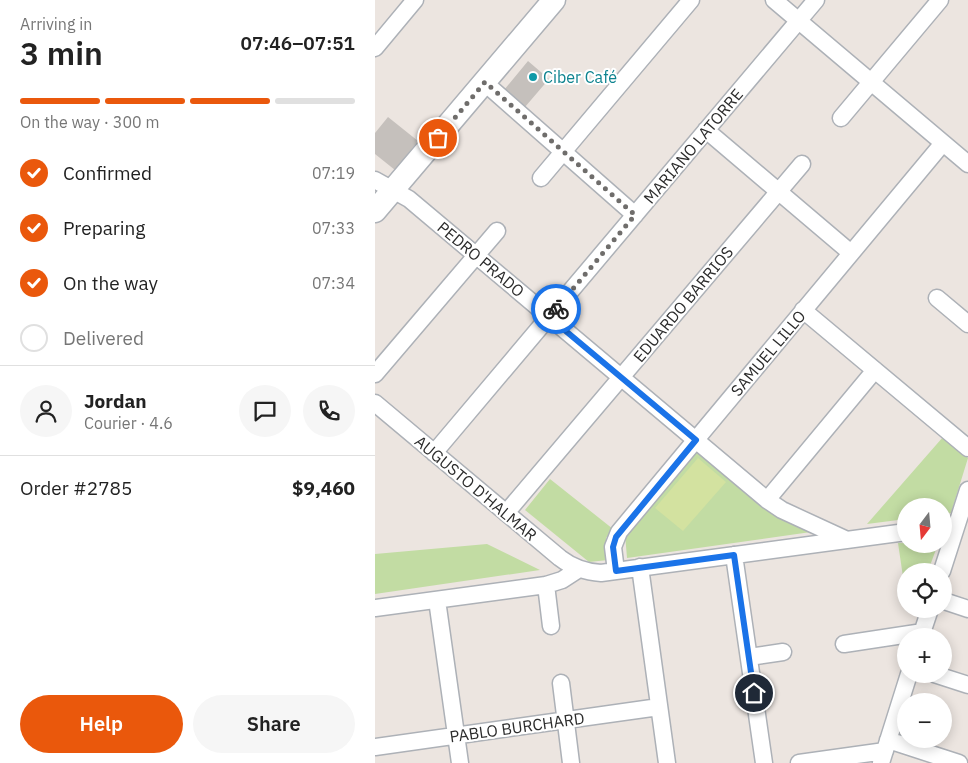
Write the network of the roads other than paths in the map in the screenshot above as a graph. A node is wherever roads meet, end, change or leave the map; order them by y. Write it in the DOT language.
graph roads {
  1 [pos="415,0"];
  2 [pos="552,0"];
  3 [pos="691,0"];
  4 [pos="774,0"];
  5 [pos="816,0"];
  6 [pos="940,0"];
  7 [pos="798,20"];
  8 [pos="375,48"];
  9 [pos="485,82"];
  10 [pos="871,82"];
  11 [pos="841,118"];
  12 [pos="707,130"];
  13 [pos="943,143"];
  14 [pos="563,152"];
  15 [pos="802,164"];
  16 [pos="968,164"];
  17 [pos="541,178"];
  18 [pos="384,185"];
  19 [pos="778,191"];
  20 [pos="375,211"];
  21 [pos="635,215"];
  22 [pos="497,230"];
  23 [pos="851,253"];
  24 [pos="476,255"];
  25 [pos="937,298"];
  26 [pos="803,310"];
  27 [pos="549,317"];
  28 [pos="968,324"];
  29 [pos="875,370"];
  30 [pos="375,374"];
  31 [pos="621,378"];
  32 [pos="375,403"];
  33 [pos="696,440"];
  34 [pos="968,448"];
  35 [pos="434,453"];
  36 [pos="968,490"];
  37 [pos="767,500"];
  38 [pos="506,513"];
  39 [pos="956,527"];
  40 [pos="897,533"];
  41 [pos="847,540"];
  42 [pos="734,555"];
  43 [pos="945,563"];
  44 [pos="640,568"];
  45 [pos="579,569"];
  46 [pos="616,571"];
  47 [pos="546,585"];
  48 [pos="437,600"];
  49 [pos="952,604"];
  50 [pos="375,608"];
  51 [pos="968,609"];
  52 [pos="551,626"];
  53 [pos="897,637"];
  54 [pos="844,644"];
  55 [pos="783,652"];
  56 [pos="749,657"];
  57 [pos="952,680"];
  58 [pos="561,683"];
  59 [pos="906,683"];
  60 [pos="968,685"];
  61 [pos="659,707"];
  62 [pos="566,720"];
  63 [pos="456,735"];
  64 [pos="375,747"];
  65 [pos="885,751"];
  66 [pos="460,763"];
  67 [pos="571,763"];
  68 [pos="667,763"];
  69 [pos="764,763"];
  70 [pos="799,763"];
  71 [pos="959,763"];
  1 -- 8 [label="street"];
  2 -- 9 [label="main road"];
  3 -- 14 [label="street"];
  4 -- 7 [label="street"];
  5 -- 7 [label="street, MARIANO LATORRE"];
  6 -- 10 [label="street"];
  7 -- 10 [label="street"];
  7 -- 12 [label="street, MARIANO LATORRE"];
  9 -- 14 [label="street"];
  9 -- 18 [label="main road"];
  10 -- 11 [label="street"];
  10 -- 13 [label="street"];
  12 -- 19 [label="street"];
  12 -- 21 [label="street, MARIANO LATORRE"];
  13 -- 16 [label="street"];
  13 -- 23 [label="street, SAMUEL LILLO"];
  14 -- 17 [label="street"];
  14 -- 21 [label="street"];
  15 -- 19 [label="street, EDUARDO BARRIOS"];
  18 -- 20 [label="main road"];
  18 -- 24 [label="street, PEDRO PRADO"];
  19 -- 23 [label="street"];
  19 -- 31 [label="street, EDUARDO BARRIOS"];
  21 -- 27 [label="street, MARIANO LATORRE"];
  22 -- 24 [label="street"];
  23 -- 26 [label="street, SAMUEL LILLO"];
  24 -- 27 [label="street, PEDRO PRADO"];
  24 -- 30 [label="street"];
  25 -- 28 [label="street"];
  26 -- 29 [label="street"];
  26 -- 33 [label="street, SAMUEL LILLO"];
  27 -- 31 [label="street, PEDRO PRADO"];
  27 -- 35 [label="street, MARIANO LATORRE"];
  29 -- 34 [label="street"];
  29 -- 37 [label="street"];
  31 -- 33 [label="street, PEDRO PRADO"];
  31 -- 38 [label="street, EDUARDO BARRIOS"];
  32 -- 35 [label="street, AUGUSTO D'HALMAR"];
  33 -- 37 [label="street, PEDRO PRADO"];
  33 -- 46 [label="street, SAMUEL LILLO"];
  35 -- 38 [label="street, AUGUSTO D'HALMAR"];
  36 -- 39 [label="street"];
  37 -- 41 [label="street, PEDRO PRADO"];
  38 -- 45 [label="street, AUGUSTO D'HALMAR"];
  39 -- 43 [label="street"];
  40 -- 41 [label="street, AUGUSTO D'HALMAR"];
  41 -- 42 [label="street, AUGUSTO D'HALMAR"];
  42 -- 44 [label="street, AUGUSTO D'HALMAR"];
  42 -- 56 [label="street"];
  44 -- 46 [label="street, AUGUSTO D'HALMAR"];
  44 -- 61 [label="street"];
  45 -- 46 [label="street, AUGUSTO D'HALMAR"];
  45 -- 47 [label="street"];
  47 -- 48 [label="street"];
  47 -- 52 [label="street"];
  48 -- 50 [label="street"];
  48 -- 63 [label="street"];
  49 -- 51 [label="street"];
  53 -- 54 [label="street"];
  55 -- 56 [label="street"];
  56 -- 69 [label="street"];
  57 -- 60 [label="street"];
  58 -- 62 [label="street"];
  59 -- 65 [label="street"];
  61 -- 62 [label="street, PABLO BURCHARD"];
  61 -- 68 [label="street"];
  62 -- 63 [label="street, PABLO BURCHARD"];
  62 -- 67 [label="street"];
  63 -- 64 [label="street, PABLO BURCHARD"];
  63 -- 66 [label="street"];
  65 -- 70 [label="street"];
  65 -- 71 [label="street"];
}
